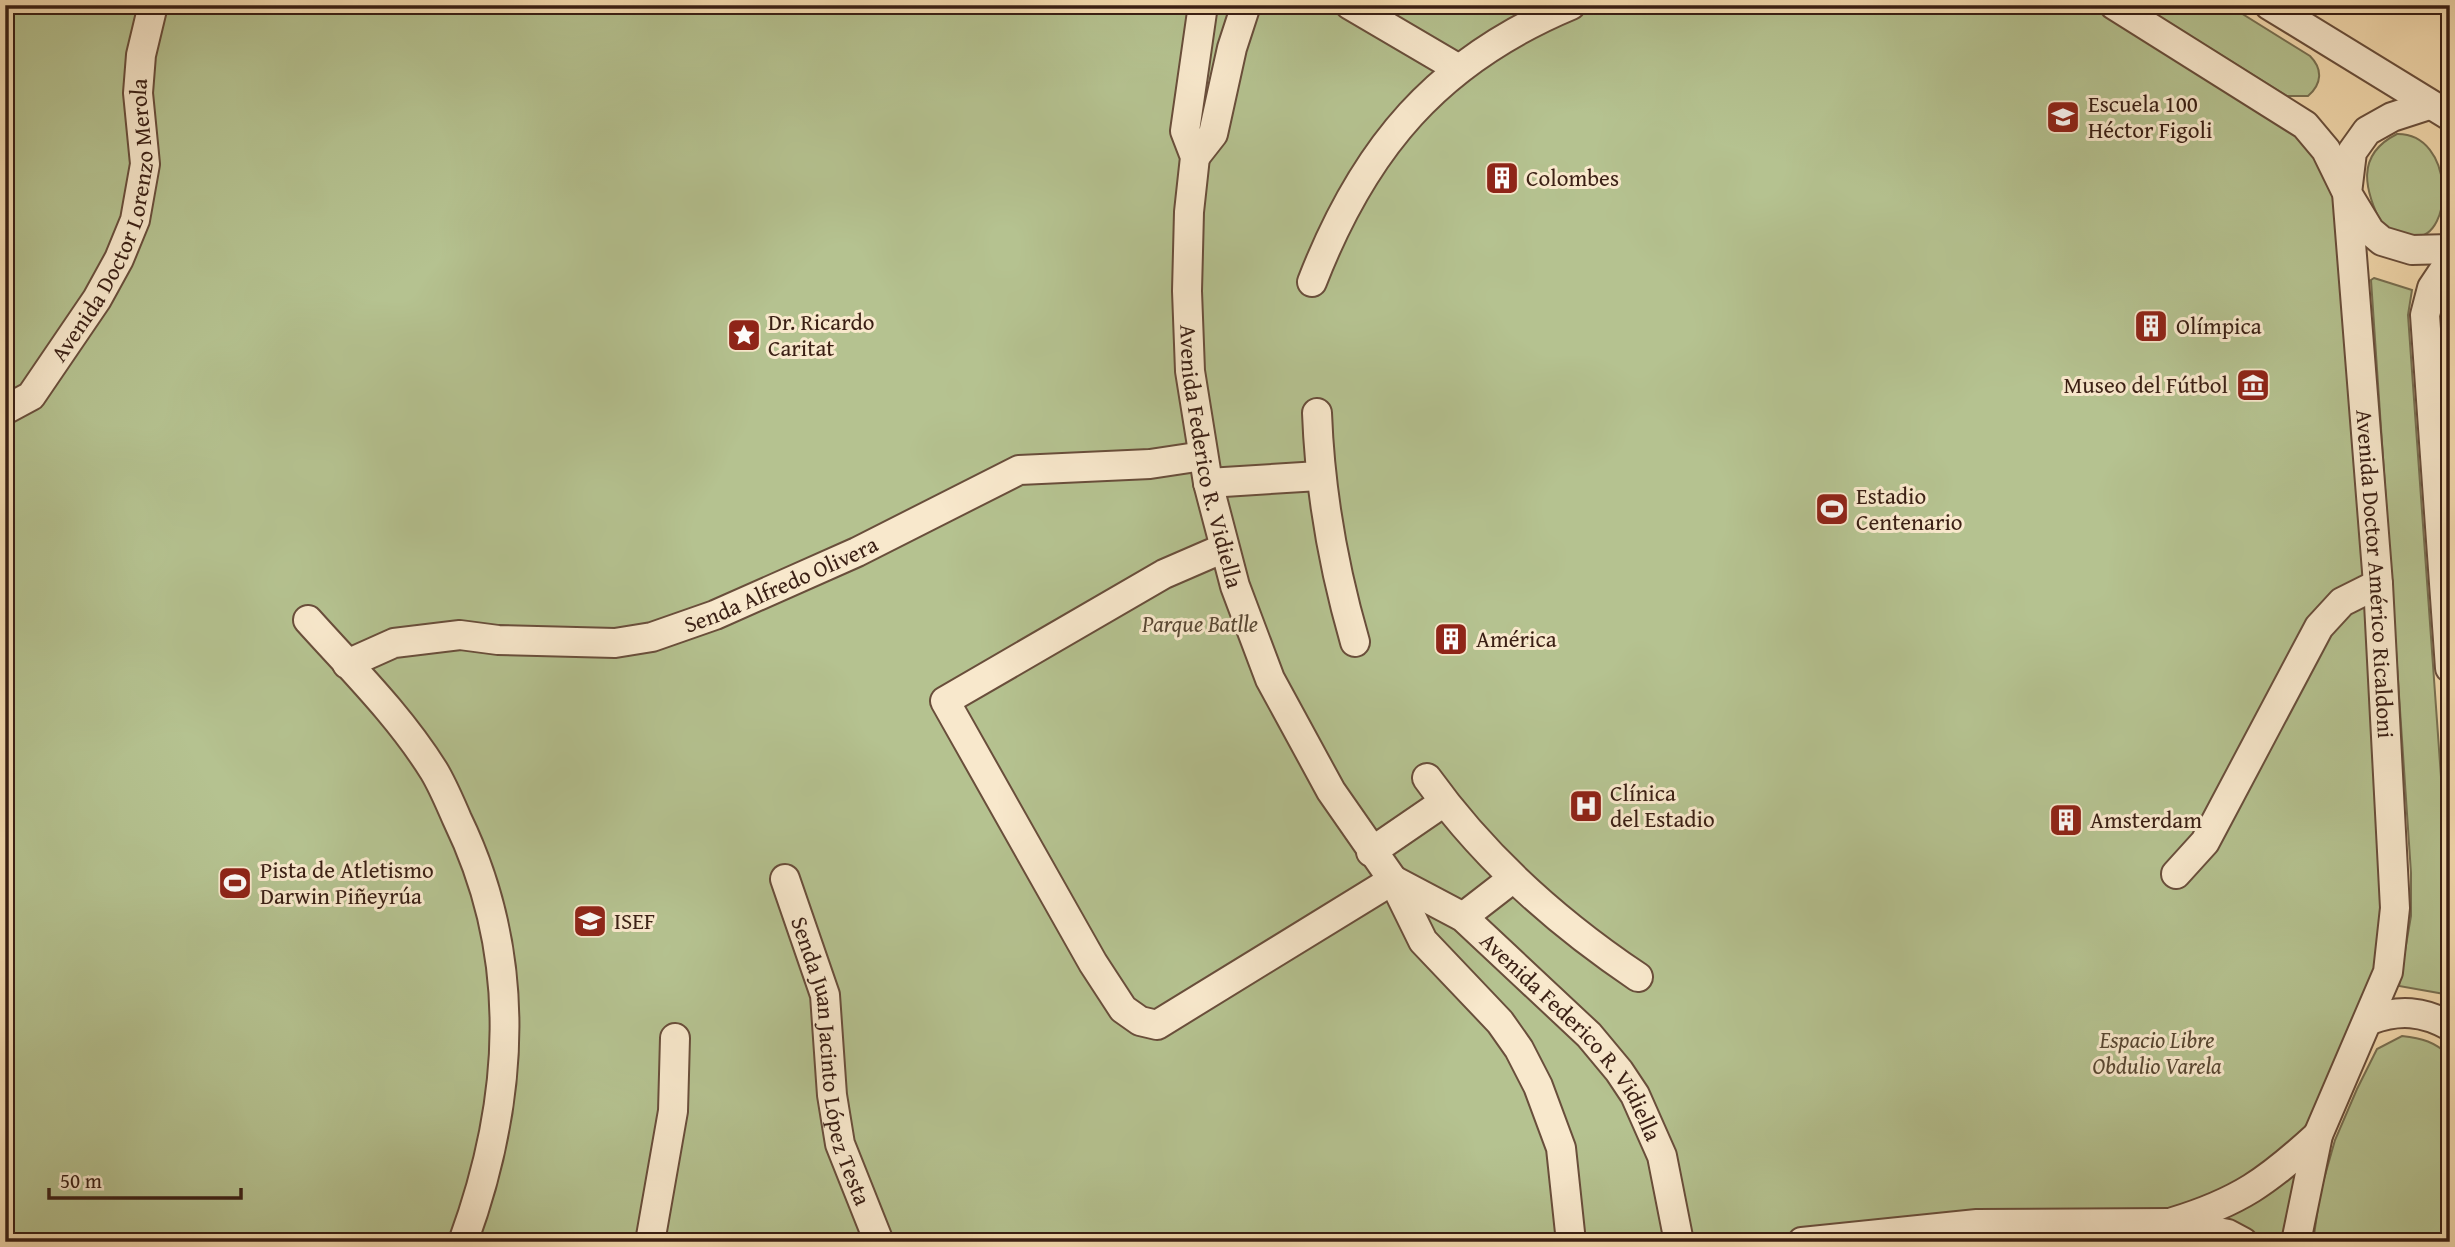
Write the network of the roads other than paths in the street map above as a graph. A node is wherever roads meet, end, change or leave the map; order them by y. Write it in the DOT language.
graph roads {
  1 [pos="153,5"];
  2 [pos="1203,5"];
  3 [pos="1246,5"];
  4 [pos="1350,5"];
  5 [pos="1572,5"];
  6 [pos="2115,5"];
  7 [pos="2269,5"];
  8 [pos="1460,69"];
  9 [pos="2440,110"];
  10 [pos="1195,157"];
  11 [pos="2347,193"];
  12 [pos="2450,249"];
  13 [pos="2450,261"];
  14 [pos="1312,282"];
  15 [pos="5,410"];
  16 [pos="1317,413"];
  17 [pos="1205,469"];
  18 [pos="1319,475"];
  19 [pos="1224,548"];
  20 [pos="2378,584"];
  21 [pos="308,621"];
  22 [pos="1356,642"];
  23 [pos="347,664"];
  24 [pos="2450,668"];
  25 [pos="1427,778"];
  26 [pos="1444,802"];
  27 [pos="1371,852"];
  28 [pos="2176,874"];
  29 [pos="785,879"];
  30 [pos="1513,879"];
  31 [pos="1393,880"];
  32 [pos="1463,917"];
  33 [pos="1637,977"];
  34 [pos="2370,1020"];
  35 [pos="2450,1026"];
  36 [pos="676,1038"];
  37 [pos="2318,1136"];
  38 [pos="2171,1223"];
  39 [pos="463,1242"];
  40 [pos="650,1242"];
  41 [pos="878,1242"];
  42 [pos="1571,1242"];
  43 [pos="1679,1242"];
  44 [pos="1802,1242"];
  45 [pos="2243,1242"];
  46 [pos="2296,1242"];
  1 -- 15 [label="street, Avenida Doctor Lorenzo Merola"];
  2 -- 10 [label="street, Avenida Federico R. Vidiella"];
  3 -- 10 [label="street, Avenida Federico R. Vidiella"];
  4 -- 8 [label="street"];
  5 -- 8 [label="street"];
  6 -- 11 [label="street, Avenida Doctor Américo Ricaldoni"];
  7 -- 9 [label="street"];
  8 -- 14 [label="street"];
  9 -- 11 [label="street"];
  10 -- 17 [label="street, Avenida Federico R. Vidiella"];
  11 -- 12 [label="street"];
  11 -- 20 [label="street, Avenida Doctor Américo Ricaldoni"];
  13 -- 24 [label="street"];
  16 -- 18 [label="street"];
  17 -- 18 [label="street, Senda Alfredo Olivera"];
  17 -- 19 [label="street, Avenida Federico R. Vidiella"];
  17 -- 23 [label="street, Senda Alfredo Olivera"];
  18 -- 22 [label="street"];
  19 -- 27 [label="street, Avenida Federico R. Vidiella"];
  19 -- 31 [label="street"];
  20 -- 28 [label="street"];
  20 -- 34 [label="street, Avenida Doctor Américo Ricaldoni"];
  21 -- 23 [label="street"];
  23 -- 39 [label="street"];
  25 -- 26 [label="street"];
  26 -- 27 [label="street"];
  26 -- 30 [label="street"];
  27 -- 31 [label="street, Avenida Federico R. Vidiella"];
  29 -- 41 [label="street, Senda Juan Jacinto López Testa"];
  30 -- 32 [label="street"];
  30 -- 33 [label="street"];
  31 -- 32 [label="street, Avenida Federico R. Vidiella"];
  31 -- 42 [label="street, Avenida Federico R. Vidiella"];
  32 -- 43 [label="street, Avenida Federico R. Vidiella"];
  34 -- 35 [label="street"];
  34 -- 37 [label="street, Avenida Doctor Américo Ricaldoni"];
  36 -- 40 [label="street"];
  37 -- 38 [label="street"];
  37 -- 46 [label="street, Avenida Doctor Américo Ricaldoni"];
  38 -- 44 [label="street"];
  38 -- 45 [label="street"];
}
